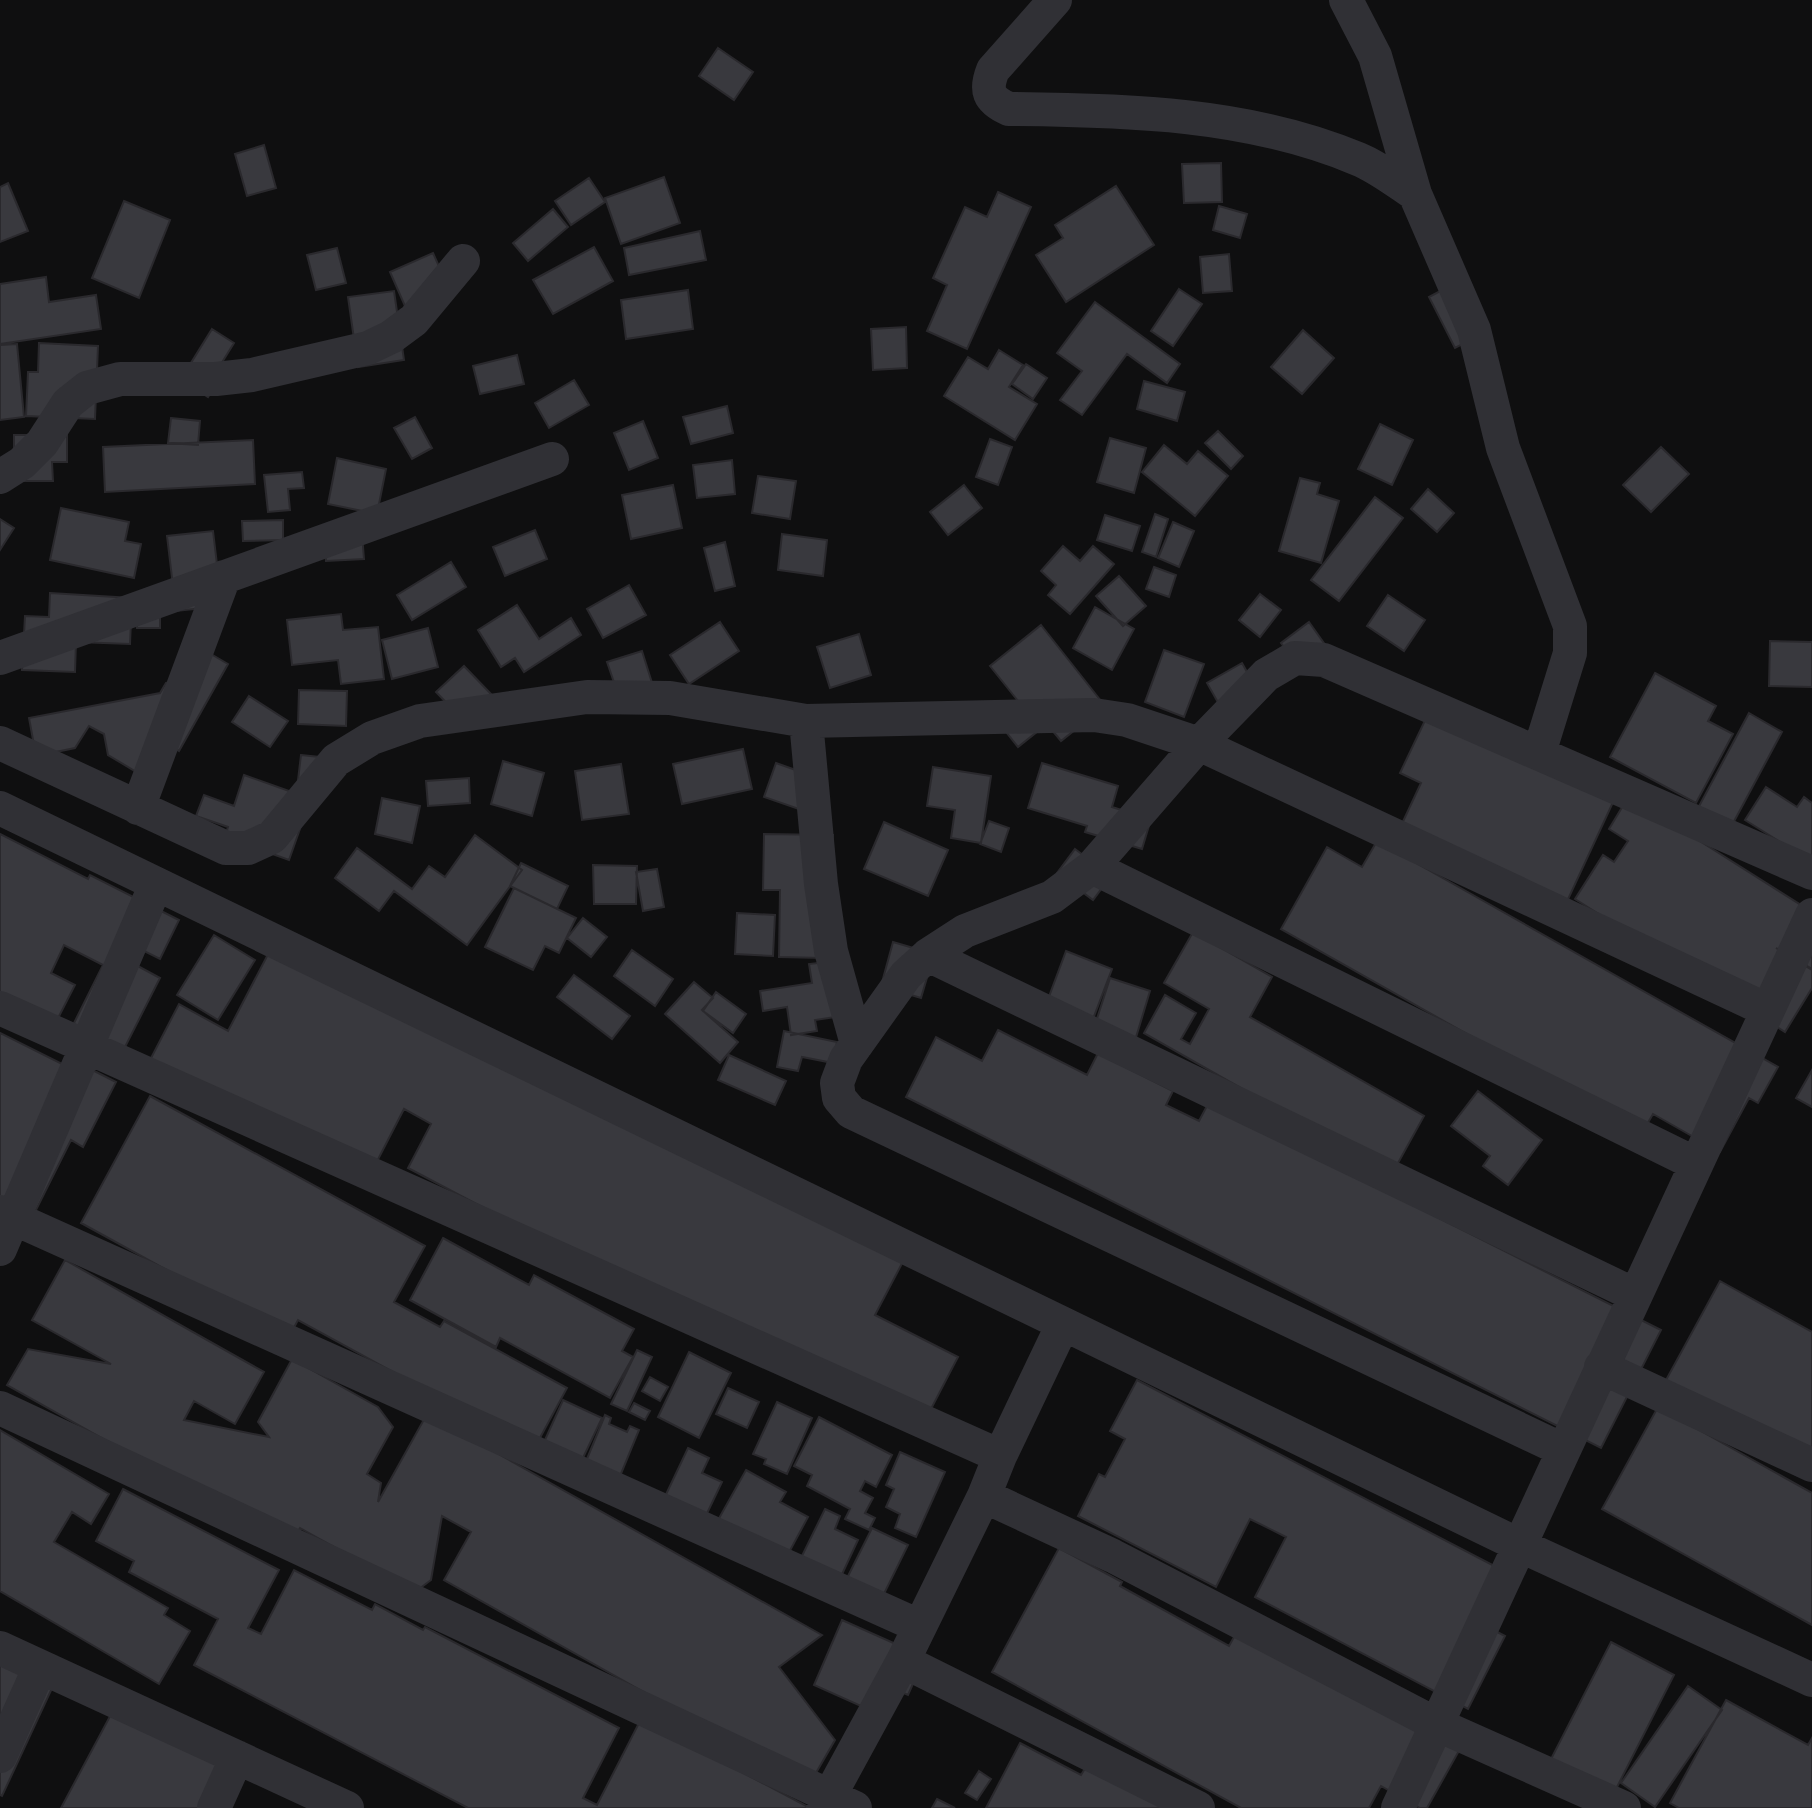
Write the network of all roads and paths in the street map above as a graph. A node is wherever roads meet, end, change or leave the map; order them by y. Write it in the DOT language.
graph roads {
  1 [pos="1055,0"];
  2 [pos="1346,0"];
  3 [pos="1415,194"];
  4 [pos="463,261"];
  5 [pos="552,459"];
  6 [pos="0,477"];
  7 [pos="224,577"];
  8 [pos="0,658"];
  9 [pos="806,721"];
  10 [pos="0,743"];
  11 [pos="1199,744"];
  12 [pos="1539,753"];
  13 [pos="0,808"];
  14 [pos="138,808"];
  15 [pos="1092,867"];
  16 [pos="1812,873"];
  17 [pos="156,884"];
  18 [pos="1812,915"];
  19 [pos="928,955"];
  20 [pos="0,1008"];
  21 [pos="1767,1010"];
  22 [pos="857,1044"];
  23 [pos="87,1048"];
  24 [pos="1696,1164"];
  25 [pos="7,1215"];
  26 [pos="0,1249"];
  27 [pos="1635,1295"];
  28 [pos="1063,1324"];
  29 [pos="1601,1367"];
  30 [pos="0,1408"];
  31 [pos="1563,1450"];
  32 [pos="1000,1456"];
  33 [pos="1812,1465"];
  34 [pos="984,1496"];
  35 [pos="1519,1545"];
  36 [pos="919,1626"];
  37 [pos="0,1648"];
  38 [pos="903,1661"];
  39 [pos="40,1667"];
  40 [pos="1812,1680"];
  41 [pos="1436,1724"];
  42 [pos="0,1756"];
  43 [pos="237,1757"];
  44 [pos="836,1804"];
  45 [pos="214,1808"];
  46 [pos="347,1808"];
  47 [pos="1198,1808"];
  48 [pos="1398,1808"];
  49 [pos="1624,1808"];
  1 -- 3 [label="street"];
  2 -- 3 [label="street"];
  3 -- 12 [label="street"];
  4 -- 6 [label="street"];
  5 -- 7 [label="street"];
  7 -- 8 [label="street"];
  7 -- 14 [label="street"];
  9 -- 11 [label="street"];
  9 -- 14 [label="street"];
  9 -- 22 [label="street"];
  10 -- 14 [label="street"];
  11 -- 12 [label="street"];
  11 -- 15 [label="street"];
  11 -- 21 [label="street"];
  12 -- 16 [label="street"];
  13 -- 17 [label="street"];
  15 -- 19 [label="street"];
  15 -- 24 [label="street"];
  17 -- 23 [label="street"];
  17 -- 28 [label="street"];
  18 -- 21 [label="street"];
  19 -- 22 [label="street"];
  19 -- 27 [label="street"];
  20 -- 23 [label="street"];
  21 -- 24 [label="street"];
  22 -- 31 [label="street"];
  23 -- 25 [label="street"];
  23 -- 32 [label="street"];
  24 -- 27 [label="street"];
  25 -- 26 [label="street"];
  25 -- 36 [label="street"];
  27 -- 29 [label="street"];
  28 -- 32 [label="street"];
  28 -- 35 [label="street"];
  29 -- 31 [label="street"];
  29 -- 33 [label="street"];
  30 -- 44 [label="street"];
  31 -- 35 [label="street"];
  32 -- 34 [label="street"];
  34 -- 36 [label="street"];
  34 -- 41 [label="street"];
  35 -- 40 [label="street"];
  35 -- 41 [label="street"];
  36 -- 38 [label="street"];
  37 -- 39 [label="street"];
  38 -- 44 [label="street"];
  38 -- 47 [label="street"];
  39 -- 42 [label="street"];
  39 -- 43 [label="street"];
  41 -- 48 [label="street"];
  41 -- 49 [label="street"];
  43 -- 45 [label="street"];
  43 -- 46 [label="street"];
}
